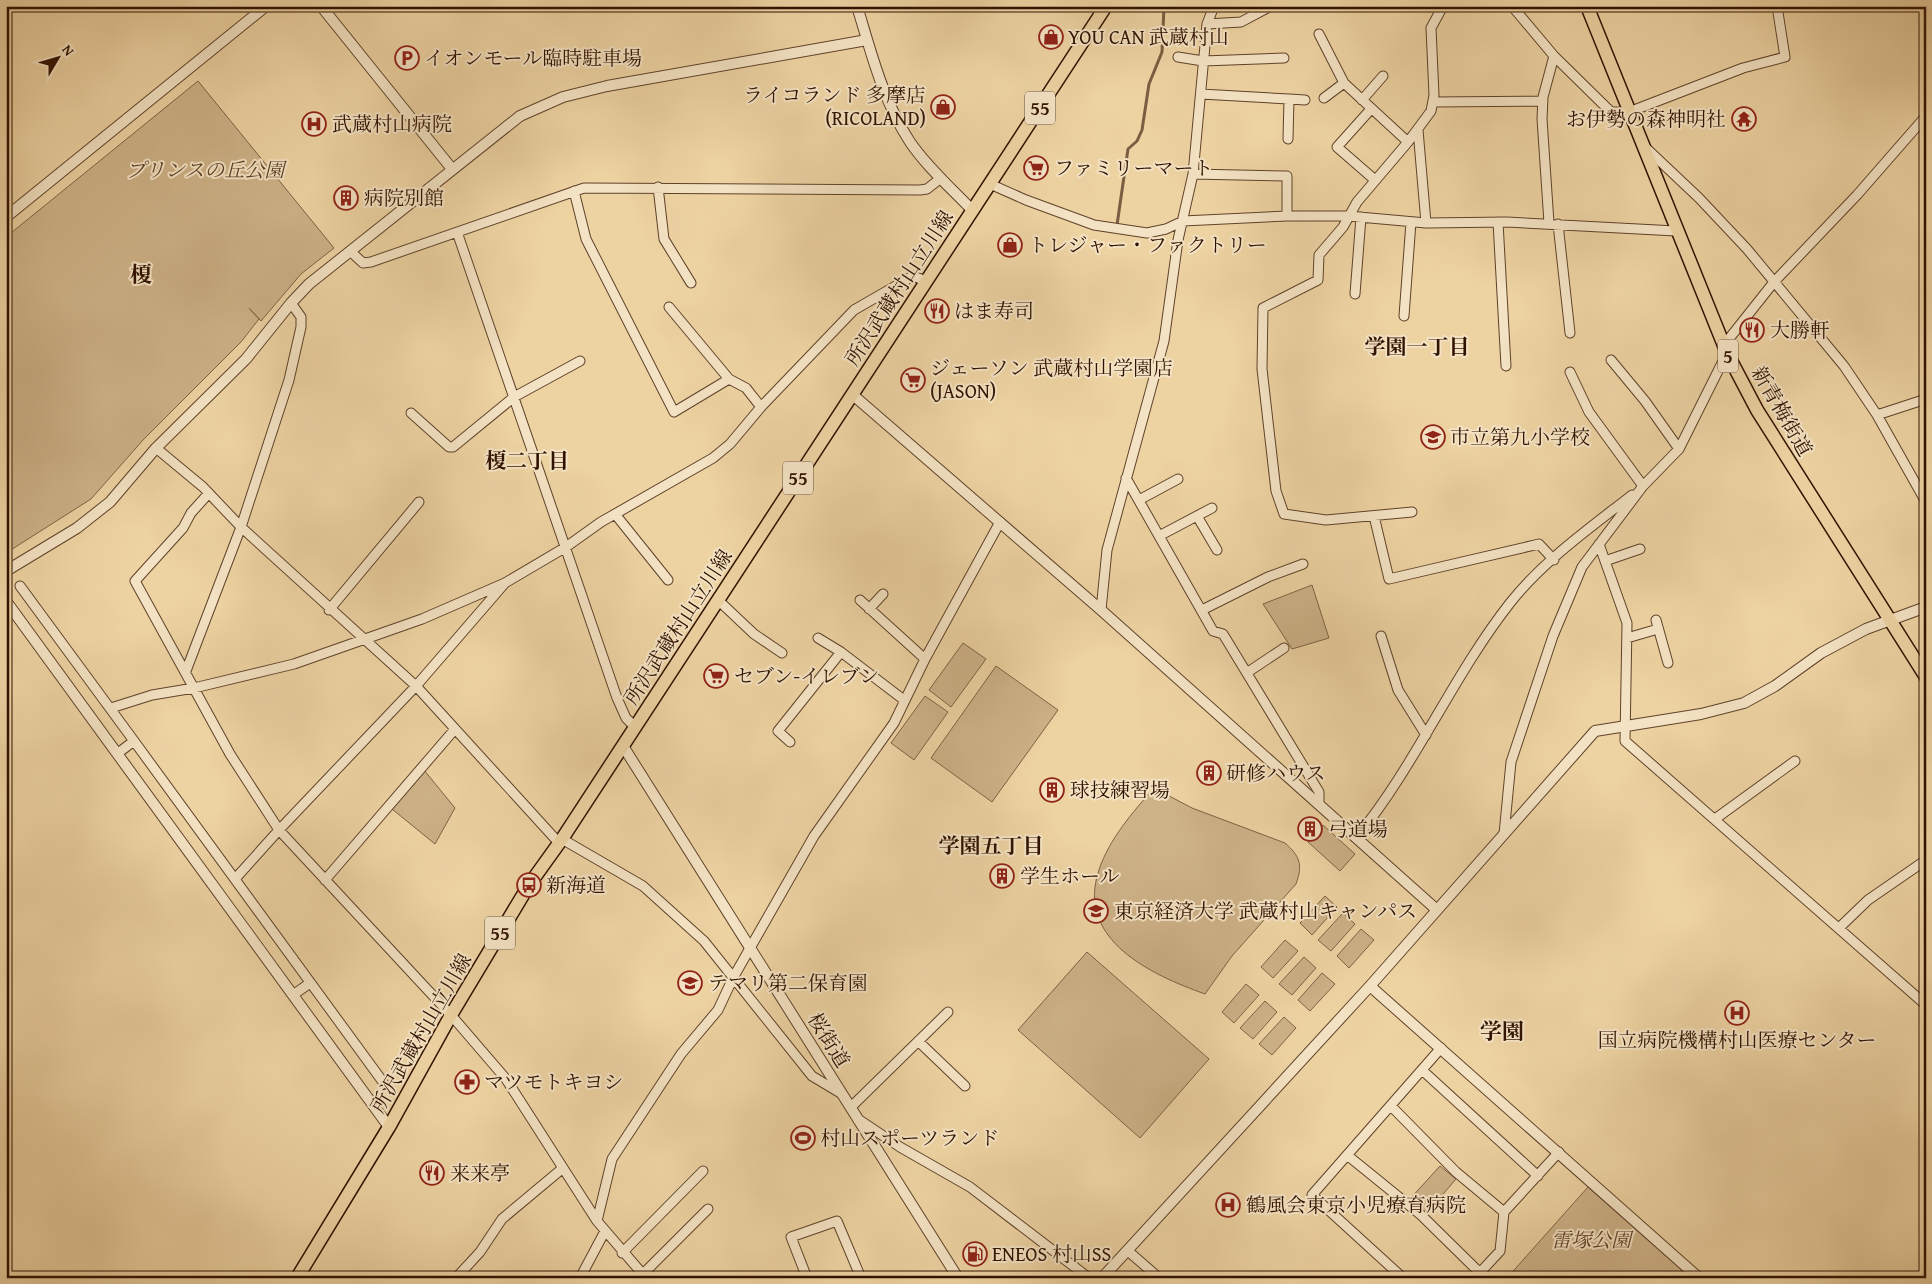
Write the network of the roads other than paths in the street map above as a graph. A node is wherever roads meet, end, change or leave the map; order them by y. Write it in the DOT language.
graph roads {
  1 [pos="266,6"];
  2 [pos="321,6"];
  3 [pos="857,6"];
  4 [pos="1106,6"];
  5 [pos="1214,6"];
  6 [pos="1271,6"];
  7 [pos="1443,6"];
  8 [pos="1512,6"];
  9 [pos="1587,6"];
  10 [pos="1777,6"];
  11 [pos="1207,24"];
  12 [pos="1319,34"];
  13 [pos="867,40"];
  14 [pos="1554,56"];
  15 [pos="1178,57"];
  16 [pos="1284,58"];
  17 [pos="1203,61"];
  18 [pos="1383,76"];
  19 [pos="1344,83"];
  20 [pos="1201,94"];
  21 [pos="1324,98"];
  22 [pos="1289,99"];
  23 [pos="1305,100"];
  24 [pos="1362,100"];
  25 [pos="1543,101"];
  26 [pos="1433,102"];
  27 [pos="1372,109"];
  28 [pos="1629,112"];
  29 [pos="1926,116"];
  30 [pos="1418,130"];
  31 [pos="1288,139"];
  32 [pos="1408,142"];
  33 [pos="1641,143"];
  34 [pos="452,169"];
  35 [pos="1193,174"];
  36 [pos="941,178"];
  37 [pos="1375,180"];
  38 [pos="990,184"];
  39 [pos="658,187"];
  40 [pos="574,191"];
  41 [pos="972,210"];
  42 [pos="1287,216"];
  43 [pos="1348,216"];
  44 [pos="6,217"];
  45 [pos="1361,217"];
  46 [pos="1183,222"];
  47 [pos="1411,222"];
  48 [pos="1498,222"];
  49 [pos="1426,223"];
  50 [pos="1553,224"];
  51 [pos="1676,231"];
  52 [pos="457,232"];
  53 [pos="350,251"];
  54 [pos="926,281"];
  55 [pos="1774,282"];
  56 [pos="691,283"];
  57 [pos="1355,294"];
  58 [pos="290,303"];
  59 [pos="669,307"];
  60 [pos="1404,316"];
  61 [pos="1570,333"];
  62 [pos="1725,349"];
  63 [pos="1611,360"];
  64 [pos="580,361"];
  65 [pos="1506,366"];
  66 [pos="1570,372"];
  67 [pos="729,379"];
  68 [pos="853,395"];
  69 [pos="514,397"];
  70 [pos="1926,399"];
  71 [pos="761,407"];
  72 [pos="411,413"];
  73 [pos="1878,415"];
  74 [pos="156,448"];
  75 [pos="1679,449"];
  76 [pos="1126,478"];
  77 [pos="1178,479"];
  78 [pos="1643,486"];
  79 [pos="209,493"];
  80 [pos="1139,500"];
  81 [pos="419,502"];
  82 [pos="1926,502"];
  83 [pos="1212,508"];
  84 [pos="1412,512"];
  85 [pos="615,514"];
  86 [pos="1197,516"];
  87 [pos="1374,516"];
  88 [pos="1000,522"];
  89 [pos="241,527"];
  90 [pos="1159,536"];
  91 [pos="1599,544"];
  92 [pos="566,547"];
  93 [pos="1640,549"];
  94 [pos="1217,550"];
  95 [pos="1554,560"];
  96 [pos="1605,561"];
  97 [pos="1303,564"];
  98 [pos="6,571"];
  99 [pos="668,580"];
  100 [pos="506,583"];
  101 [pos="20,586"];
  102 [pos="884,594"];
  103 [pos="718,600"];
  104 [pos="860,600"];
  105 [pos="6,601"];
  106 [pos="1926,607"];
  107 [pos="870,609"];
  108 [pos="330,610"];
  109 [pos="1101,610"];
  110 [pos="1202,610"];
  111 [pos="1890,620"];
  112 [pos="1381,636"];
  113 [pos="818,638"];
  114 [pos="1627,638"];
  115 [pos="365,640"];
  116 [pos="1284,648"];
  117 [pos="841,652"];
  118 [pos="782,653"];
  119 [pos="925,659"];
  120 [pos="1668,663"];
  121 [pos="186,671"];
  122 [pos="1248,672"];
  123 [pos="1926,677"];
  124 [pos="416,686"];
  125 [pos="194,688"];
  126 [pos="904,700"];
  127 [pos="111,708"];
  128 [pos="1624,726"];
  129 [pos="635,727"];
  130 [pos="455,729"];
  131 [pos="1426,734"];
  132 [pos="134,741"];
  133 [pos="790,742"];
  134 [pos="623,746"];
  135 [pos="118,753"];
  136 [pos="1794,761"];
  137 [pos="1319,804"];
  138 [pos="1715,819"];
  139 [pos="279,830"];
  140 [pos="1504,834"];
  141 [pos="1356,838"];
  142 [pos="561,841"];
  143 [pos="1926,860"];
  144 [pos="235,879"];
  145 [pos="324,880"];
  146 [pos="1437,910"];
  147 [pos="1839,928"];
  148 [pos="752,948"];
  149 [pos="733,978"];
  150 [pos="310,982"];
  151 [pos="1370,986"];
  152 [pos="293,995"];
  153 [pos="1926,1005"];
  154 [pos="948,1012"];
  155 [pos="451,1015"];
  156 [pos="918,1041"];
  157 [pos="1441,1048"];
  158 [pos="1422,1070"];
  159 [pos="383,1082"];
  160 [pos="965,1086"];
  161 [pos="842,1094"];
  162 [pos="1391,1106"];
  163 [pos="851,1108"];
  164 [pos="858,1118"];
  165 [pos="389,1127"];
  166 [pos="1559,1152"];
  167 [pos="1348,1155"];
  168 [pos="563,1168"];
  169 [pos="702,1171"];
  170 [pos="1538,1176"];
  171 [pos="708,1209"];
  172 [pos="1504,1212"];
  173 [pos="597,1221"];
  174 [pos="605,1231"];
  175 [pos="1128,1251"];
  176 [pos="622,1253"];
  177 [pos="1478,1275"];
  178 [pos="644,1276"];
  179 [pos="298,1278"];
  180 [pos="456,1278"];
  181 [pos="580,1278"];
  182 [pos="807,1278"];
  183 [pos="861,1278"];
  184 [pos="958,1278"];
  185 [pos="1089,1278"];
  186 [pos="1102,1278"];
  187 [pos="1159,1278"];
  188 [pos="1403,1278"];
  189 [pos="1699,1278"];
  1 -- 44 [label="street"];
  2 -- 34 [label="street"];
  3 -- 13 [label="street"];
  4 -- 38 [label="main road, 所沢武蔵村山立川線 / 55"];
  5 -- 11 [label="street"];
  6 -- 11 [label="street"];
  7 -- 26 [label="street"];
  8 -- 14 [label="street"];
  9 -- 28 [label="main road, 新青梅街道 / 5"];
  10 -- 28 [label="street"];
  11 -- 17 [label="street"];
  12 -- 19 [label="street"];
  13 -- 34 [label="street"];
  13 -- 36 [label="street"];
  14 -- 25 [label="street"];
  14 -- 28 [label="street"];
  15 -- 17 [label="street"];
  16 -- 17 [label="street"];
  17 -- 20 [label="street"];
  18 -- 24 [label="street"];
  19 -- 21 [label="street"];
  19 -- 24 [label="street"];
  20 -- 22 [label="street"];
  20 -- 35 [label="street"];
  22 -- 23 [label="street"];
  22 -- 31 [label="street"];
  24 -- 27 [label="street"];
  25 -- 26 [label="street"];
  25 -- 50 [label="street"];
  26 -- 30 [label="street"];
  27 -- 32 [label="street"];
  27 -- 37 [label="street"];
  28 -- 33 [label="main road, 新青梅街道 / 5"];
  29 -- 55 [label="street"];
  30 -- 32 [label="street"];
  30 -- 49 [label="street"];
  32 -- 37 [label="street"];
  33 -- 51 [label="main road, 新青梅街道 / 5"];
  33 -- 55 [label="street"];
  34 -- 53 [label="street"];
  35 -- 42 [label="street"];
  35 -- 46 [label="street"];
  36 -- 39 [label="street"];
  36 -- 41 [label="street"];
  37 -- 43 [label="street"];
  38 -- 41 [label="main road, 所沢武蔵村山立川線 / 55"];
  38 -- 46 [label="street"];
  39 -- 40 [label="street"];
  39 -- 56 [label="street"];
  40 -- 52 [label="street"];
  40 -- 67 [label="street"];
  41 -- 54 [label="main road, 所沢武蔵村山立川線 / 55"];
  42 -- 43 [label="street"];
  42 -- 46 [label="street"];
  43 -- 45 [label="street"];
  43 -- 87 [label="street"];
  45 -- 47 [label="street"];
  45 -- 57 [label="street"];
  46 -- 76 [label="street"];
  47 -- 49 [label="street"];
  47 -- 60 [label="street"];
  48 -- 49 [label="street"];
  48 -- 50 [label="street"];
  48 -- 65 [label="street"];
  50 -- 51 [label="street"];
  50 -- 61 [label="street"];
  51 -- 62 [label="main road, 新青梅街道 / 5"];
  52 -- 53 [label="street"];
  52 -- 69 [label="street"];
  53 -- 58 [label="street"];
  54 -- 68 [label="main road, 所沢武蔵村山立川線 / 55"];
  54 -- 71 [label="street"];
  55 -- 62 [label="street"];
  55 -- 73 [label="street"];
  58 -- 74 [label="street"];
  58 -- 89 [label="street"];
  59 -- 67 [label="street"];
  62 -- 75 [label="street"];
  62 -- 111 [label="main road, 新青梅街道 / 5"];
  63 -- 75 [label="street"];
  64 -- 69 [label="street"];
  66 -- 78 [label="street"];
  67 -- 71 [label="street"];
  68 -- 88 [label="street"];
  68 -- 103 [label="main road, 所沢武蔵村山立川線 / 55"];
  69 -- 72 [label="street"];
  69 -- 92 [label="street"];
  70 -- 73 [label="street"];
  71 -- 85 [label="street"];
  73 -- 82 [label="street"];
  74 -- 79 [label="street"];
  74 -- 98 [label="street"];
  75 -- 78 [label="street"];
  76 -- 80 [label="street"];
  76 -- 109 [label="street"];
  77 -- 80 [label="street"];
  78 -- 91 [label="street"];
  78 -- 95 [label="street"];
  79 -- 89 [label="street"];
  79 -- 121 [label="street"];
  80 -- 90 [label="street"];
  81 -- 108 [label="street"];
  83 -- 86 [label="street"];
  84 -- 87 [label="street"];
  85 -- 92 [label="street"];
  85 -- 99 [label="street"];
  86 -- 90 [label="street"];
  86 -- 94 [label="street"];
  87 -- 95 [label="street"];
  88 -- 109 [label="street"];
  88 -- 119 [label="street"];
  89 -- 108 [label="street"];
  89 -- 121 [label="street"];
  90 -- 110 [label="street"];
  91 -- 96 [label="street"];
  91 -- 140 [label="street"];
  92 -- 100 [label="street"];
  92 -- 129 [label="street"];
  93 -- 96 [label="street"];
  95 -- 131 [label="street"];
  96 -- 114 [label="street"];
  97 -- 110 [label="street"];
  100 -- 115 [label="street"];
  100 -- 124 [label="street"];
  101 -- 127 [label="street"];
  102 -- 107 [label="street"];
  103 -- 118 [label="street"];
  103 -- 129 [label="main road, 所沢武蔵村山立川線 / 55"];
  104 -- 107 [label="street"];
  105 -- 135 [label="street"];
  106 -- 111 [label="street"];
  107 -- 119 [label="street"];
  108 -- 115 [label="street"];
  109 -- 137 [label="street"];
  110 -- 122 [label="street"];
  111 -- 123 [label="main road, 新青梅街道 / 5"];
  111 -- 128 [label="street"];
  112 -- 131 [label="street"];
  113 -- 117 [label="street"];
  114 -- 120 [label="street"];
  114 -- 128 [label="street"];
  115 -- 124 [label="street"];
  115 -- 125 [label="street"];
  116 -- 122 [label="street"];
  117 -- 126 [label="street"];
  117 -- 133 [label="street"];
  119 -- 126 [label="street"];
  121 -- 125 [label="street"];
  122 -- 137 [label="street"];
  124 -- 130 [label="street"];
  124 -- 139 [label="street"];
  125 -- 127 [label="street"];
  125 -- 139 [label="street"];
  126 -- 148 [label="street"];
  127 -- 132 [label="street"];
  128 -- 138 [label="street"];
  128 -- 140 [label="street"];
  129 -- 134 [label="main road, 所沢武蔵村山立川線 / 55"];
  130 -- 142 [label="street"];
  130 -- 145 [label="street"];
  131 -- 141 [label="street"];
  132 -- 135 [label="street"];
  132 -- 144 [label="street"];
  134 -- 142 [label="main road, 所沢武蔵村山立川線 / 55"];
  134 -- 148 [label="street, 桜街道"];
  135 -- 152 [label="street"];
  136 -- 138 [label="street"];
  137 -- 141 [label="street"];
  138 -- 147 [label="street"];
  139 -- 144 [label="street"];
  139 -- 145 [label="street"];
  140 -- 146 [label="street"];
  141 -- 146 [label="street"];
  142 -- 149 [label="street"];
  142 -- 155 [label="main road, 所沢武蔵村山立川線 / 55"];
  143 -- 147 [label="street"];
  144 -- 150 [label="street"];
  145 -- 155 [label="street"];
  146 -- 151 [label="street"];
  147 -- 153 [label="street"];
  148 -- 149 [label="street"];
  148 -- 161 [label="street, 桜街道"];
  149 -- 161 [label="street"];
  149 -- 173 [label="street"];
  150 -- 152 [label="street"];
  150 -- 159 [label="street"];
  151 -- 157 [label="street"];
  151 -- 175 [label="street"];
  152 -- 165 [label="street"];
  154 -- 156 [label="street"];
  155 -- 165 [label="main road, 所沢武蔵村山立川線 / 55"];
  155 -- 168 [label="street"];
  156 -- 160 [label="street"];
  156 -- 163 [label="street"];
  157 -- 158 [label="street"];
  157 -- 166 [label="street"];
  158 -- 162 [label="street"];
  158 -- 170 [label="street"];
  161 -- 163 [label="street, 桜街道"];
  162 -- 167 [label="street"];
  162 -- 172 [label="street"];
  163 -- 164 [label="street, 桜街道"];
  164 -- 184 [label="street, 桜街道"];
  164 -- 185 [label="street"];
  165 -- 179 [label="main road, 所沢武蔵村山立川線 / 55"];
  166 -- 170 [label="street"];
  166 -- 189 [label="street"];
  167 -- 177 [label="street"];
  167 -- 188 [label="street"];
  168 -- 173 [label="street"];
  168 -- 180 [label="street"];
  169 -- 176 [label="street"];
  170 -- 172 [label="street"];
  171 -- 178 [label="street"];
  172 -- 177 [label="street"];
  173 -- 174 [label="street"];
  174 -- 176 [label="street"];
  174 -- 181 [label="street"];
  175 -- 186 [label="street"];
  175 -- 187 [label="street"];
  176 -- 178 [label="street"];
  182 -- 183 [label="street"];
}
